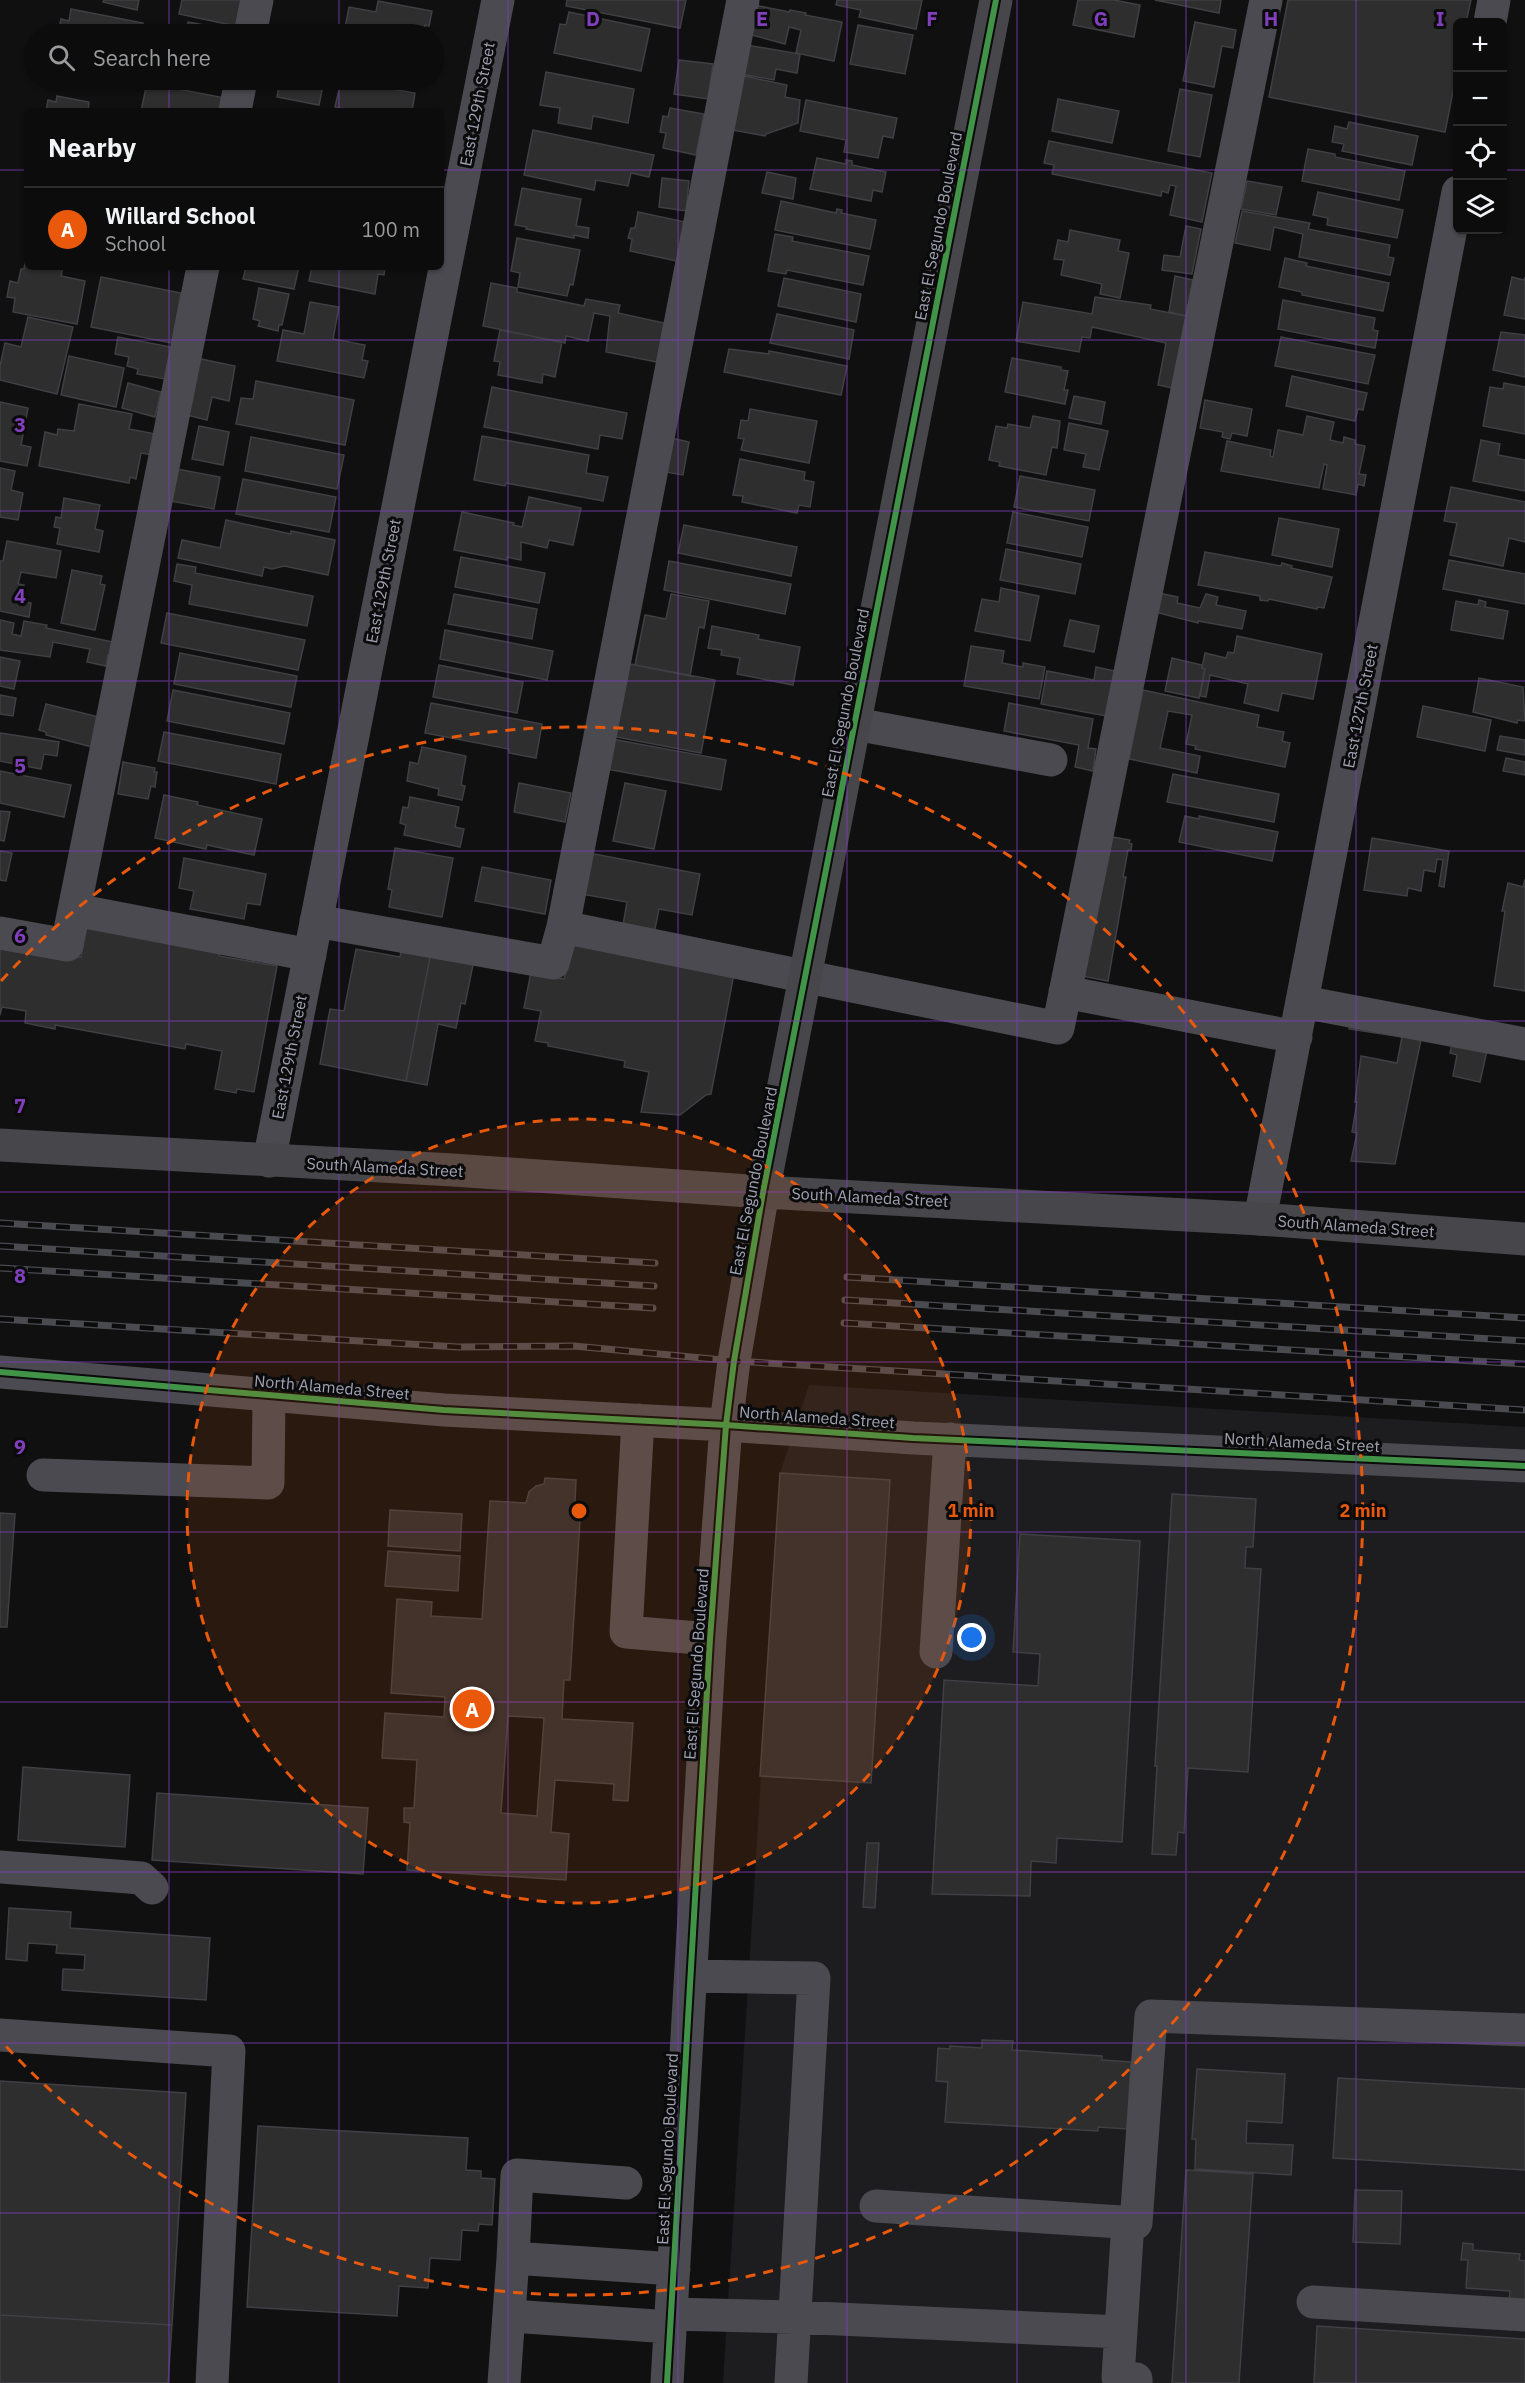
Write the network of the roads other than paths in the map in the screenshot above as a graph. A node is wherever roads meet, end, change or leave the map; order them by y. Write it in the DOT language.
graph roads {
  1 [pos="257,0"];
  2 [pos="498,0"];
  3 [pos="742,0"];
  4 [pos="996,0"];
  5 [pos="1266,0"];
  6 [pos="1494,0"];
  7 [pos="1491,18"];
  8 [pos="252,24"];
  9 [pos="239,90"];
  10 [pos="236,108"];
  11 [pos="1453,218"];
  12 [pos="202,270"];
  13 [pos="855,724"];
  14 [pos="1050,760"];
  15 [pos="75,910"];
  16 [pos="316,921"];
  17 [pos="563,927"];
  18 [pos="0,933"];
  19 [pos="310,955"];
  20 [pos="806,977"];
  21 [pos="1065,992"];
  22 [pos="1303,1002"];
  23 [pos="1296,1037"];
  24 [pos="1525,1044"];
  25 [pos="0,1145"];
  26 [pos="269,1161"];
  27 [pos="763,1192"];
  28 [pos="1260,1219"];
  29 [pos="1525,1239"];
  30 [pos="0,1372"];
  31 [pos="269,1396"];
  32 [pos="638,1420"];
  33 [pos="726,1425"];
  34 [pos="950,1440"];
  35 [pos="1525,1466"];
  36 [pos="43,1475"];
  37 [pos="710,1640"];
  38 [pos="936,1652"];
  39 [pos="0,1867"];
  40 [pos="152,1888"];
  41 [pos="691,1976"];
  42 [pos="1525,2030"];
  43 [pos="0,2035"];
  44 [pos="626,2183"];
  45 [pos="876,2206"];
  46 [pos="1128,2222"];
  47 [pos="513,2258"];
  48 [pos="674,2269"];
  49 [pos="1313,2302"];
  50 [pos="1525,2314"];
  51 [pos="511,2316"];
  52 [pos="795,2317"];
  53 [pos="671,2320"];
  54 [pos="1121,2332"];
  55 [pos="212,2383"];
  56 [pos="504,2383"];
  57 [pos="667,2383"];
  58 [pos="791,2383"];
  59 [pos="1136,2383"];
  1 -- 8 [label="street"];
  2 -- 16 [label="street, East 129th Street"];
  3 -- 17 [label="street"];
  4 -- 13 [label="main road, East El Segundo Boulevard"];
  5 -- 21 [label="street"];
  6 -- 7 [label="street"];
  9 -- 10 [label="street"];
  11 -- 22 [label="street, East 127th Street"];
  12 -- 15 [label="street"];
  13 -- 14 [label="street"];
  13 -- 20 [label="main road, East El Segundo Boulevard"];
  15 -- 18 [label="street"];
  15 -- 19 [label="street"];
  16 -- 17 [label="street"];
  16 -- 19 [label="street, East 129th Street"];
  17 -- 20 [label="street"];
  19 -- 26 [label="street, East 129th Street"];
  20 -- 21 [label="street"];
  20 -- 27 [label="main road, East El Segundo Boulevard"];
  21 -- 23 [label="street"];
  22 -- 23 [label="street, East 127th Street"];
  22 -- 24 [label="street"];
  23 -- 28 [label="street, East 127th Street"];
  25 -- 26 [label="main road, South Alameda Street"];
  26 -- 27 [label="main road, South Alameda Street"];
  27 -- 28 [label="main road, South Alameda Street"];
  27 -- 33 [label="street, East El Segundo Boulevard"];
  28 -- 29 [label="main road, South Alameda Street"];
  30 -- 31 [label="street, North Alameda Street"];
  31 -- 32 [label="street, North Alameda Street"];
  31 -- 36 [label="street"];
  32 -- 33 [label="street, North Alameda Street"];
  32 -- 37 [label="street"];
  33 -- 34 [label="street, North Alameda Street"];
  33 -- 37 [label="street, East El Segundo Boulevard"];
  34 -- 35 [label="street, North Alameda Street"];
  34 -- 38 [label="street"];
  37 -- 41 [label="street, East El Segundo Boulevard"];
  39 -- 40 [label="street"];
  41 -- 48 [label="street, East El Segundo Boulevard"];
  41 -- 52 [label="street"];
  42 -- 46 [label="street"];
  43 -- 55 [label="street"];
  44 -- 47 [label="street"];
  45 -- 46 [label="street"];
  46 -- 54 [label="street"];
  47 -- 48 [label="street"];
  47 -- 51 [label="street"];
  48 -- 53 [label="street, East El Segundo Boulevard"];
  49 -- 50 [label="street"];
  51 -- 53 [label="street"];
  51 -- 56 [label="street"];
  52 -- 53 [label="street"];
  52 -- 54 [label="street"];
  52 -- 58 [label="street"];
  53 -- 57 [label="street, East El Segundo Boulevard"];
  54 -- 59 [label="street"];
}
